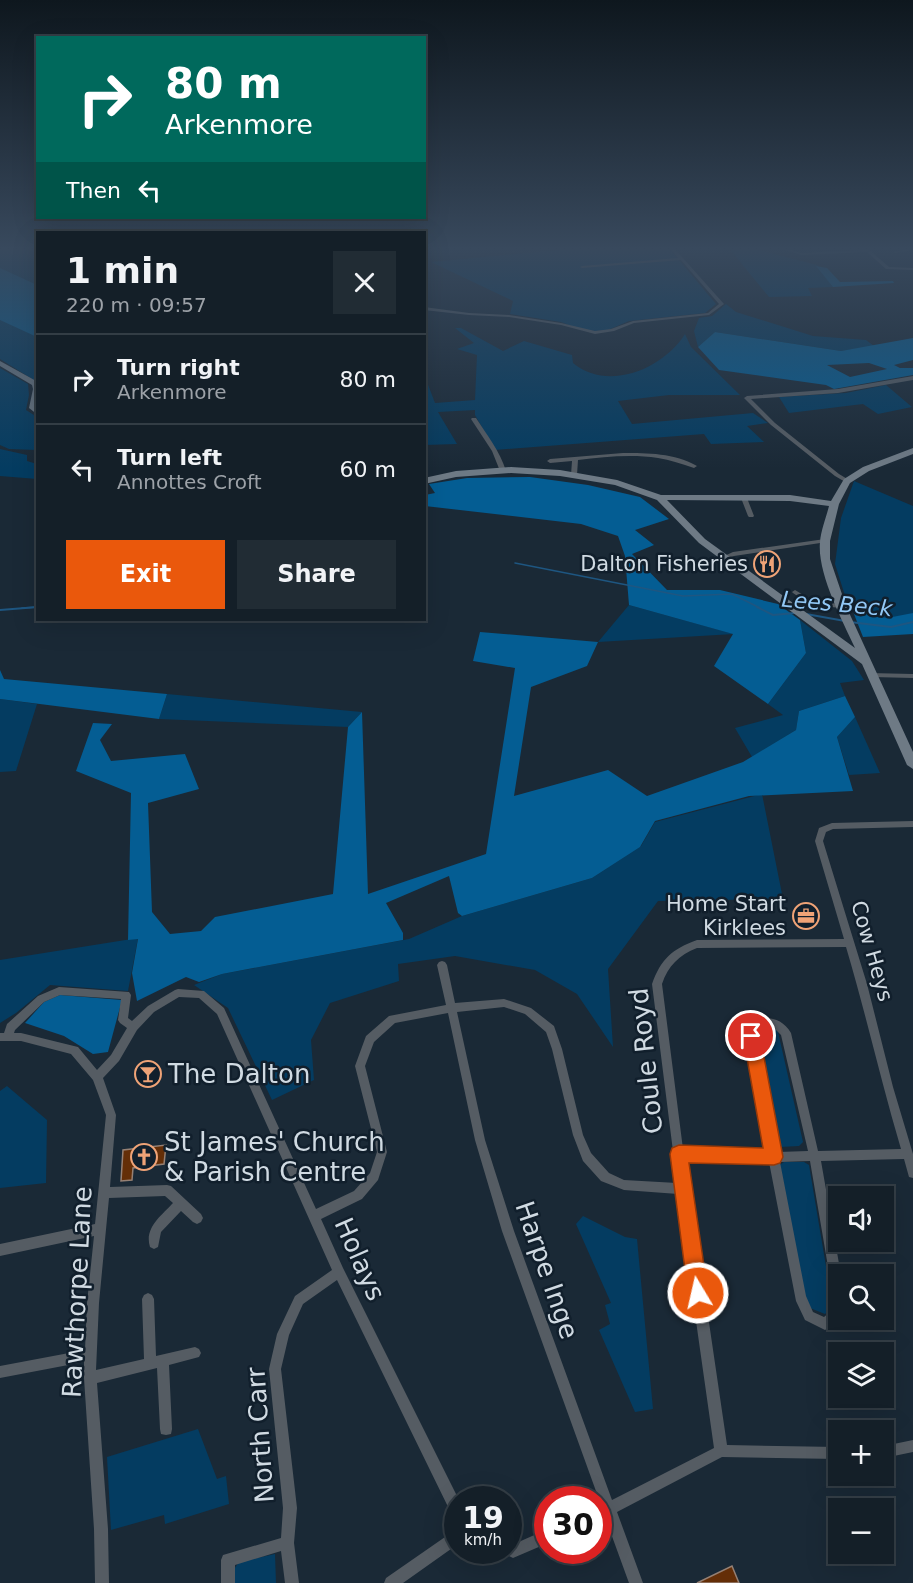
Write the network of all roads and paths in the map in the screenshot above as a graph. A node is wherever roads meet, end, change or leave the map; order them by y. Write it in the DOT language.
graph roads {
  1 [pos="540,321"];
  2 [pos="644,321"];
  3 [pos="0,363"];
  4 [pos="913,378"];
  5 [pos="36,386"];
  6 [pos="36,392"];
  7 [pos="36,411"];
  8 [pos="474,419"];
  9 [pos="913,451"];
  10 [pos="684,452"];
  11 [pos="575,459"];
  12 [pos="677,459"];
  13 [pos="550,461"];
  14 [pos="694,466"];
  15 [pos="503,471"];
  16 [pos="574,475"];
  17 [pos="426,481"];
  18 [pos="847,481"];
  19 [pos="660,498"];
  20 [pos="744,498"];
  21 [pos="834,504"];
  22 [pos="751,516"];
  23 [pos="825,541"];
  24 [pos="723,558"];
  25 [pos="795,592"];
  26 [pos="843,610"];
  27 [pos="853,633"];
  28 [pos="829,636"];
  29 [pos="865,661"];
  30 [pos="872,675"];
  31 [pos="913,676"];
  32 [pos="913,764"];
  33 [pos="913,824"];
  34 [pos="850,943"];
  35 [pos="442,965"];
  36 [pos="452,1008"];
  37 [pos="133,1027"];
  38 [pos="3,1037"];
  39 [pos="97,1077"];
  40 [pos="679,1154"];
  41 [pos="907,1154"];
  42 [pos="814,1155"];
  43 [pos="774,1157"];
  44 [pos="913,1173"];
  45 [pos="683,1189"];
  46 [pos="105,1193"];
  47 [pos="181,1203"];
  48 [pos="315,1216"];
  49 [pos="197,1218"];
  50 [pos="100,1229"];
  51 [pos="154,1243"];
  52 [pos="0,1250"];
  53 [pos="833,1264"];
  54 [pos="339,1272"];
  55 [pos="148,1299"];
  56 [pos="828,1322"];
  57 [pos="195,1353"];
  58 [pos="91,1355"];
  59 [pos="156,1361"];
  60 [pos="0,1372"];
  61 [pos="90,1378"];
  62 [pos="166,1429"];
  63 [pos="913,1446"];
  64 [pos="894,1450"];
  65 [pos="721,1451"];
  66 [pos="828,1453"];
  67 [pos="445,1486"];
  68 [pos="595,1486"];
  69 [pos="612,1508"];
  70 [pos="612,1530"];
  71 [pos="287,1543"];
  72 [pos="444,1545"];
  73 [pos="102,1583"];
  74 [pos="228,1583"];
  75 [pos="292,1583"];
  76 [pos="391,1583"];
  77 [pos="636,1583"];
  1 -- 2 [label="street"];
  3 -- 5 [label="street"];
  4 -- 18 [label="street"];
  6 -- 7 [label="street"];
  8 -- 15 [label="street"];
  9 -- 18 [label="street"];
  10 -- 12 [label="street"];
  11 -- 12 [label="street"];
  11 -- 13 [label="street"];
  11 -- 16 [label="street"];
  12 -- 14 [label="street"];
  15 -- 16 [label="street"];
  15 -- 17 [label="street"];
  16 -- 19 [label="street"];
  18 -- 21 [label="street"];
  19 -- 20 [label="street"];
  19 -- 24 [label="street"];
  20 -- 21 [label="street"];
  20 -- 22 [label="street"];
  21 -- 23 [label="street"];
  23 -- 24 [label="street"];
  23 -- 26 [label="street"];
  24 -- 28 [label="street"];
  25 -- 26 [label="street"];
  26 -- 27 [label="street"];
  27 -- 28 [label="street"];
  27 -- 29 [label="street"];
  28 -- 29 [label="street"];
  29 -- 30 [label="street"];
  30 -- 31 [label="street"];
  30 -- 32 [label="street"];
  33 -- 34 [label="street, Cow Heys"];
  34 -- 40 [label="street, Coule Royd"];
  34 -- 41 [label="street, Cow Heys"];
  35 -- 36 [label="street, Harpe Inge"];
  36 -- 45 [label="street"];
  36 -- 48 [label="street"];
  36 -- 68 [label="street, Harpe Inge"];
  37 -- 38 [label="street"];
  37 -- 39 [label="street, Holays"];
  37 -- 48 [label="street, Holays"];
  38 -- 39 [label="street"];
  39 -- 46 [label="street, Rawthorpe Lane"];
  40 -- 43 [label="street"];
  40 -- 45 [label="street, Coule Royd"];
  41 -- 42 [label="street"];
  41 -- 44 [label="street, Cow Heys"];
  42 -- 43 [label="street"];
  42 -- 43 [label="street"];
  42 -- 53 [label="street"];
  43 -- 56 [label="street"];
  45 -- 65 [label="street, Coule Royd"];
  46 -- 47 [label="street"];
  46 -- 50 [label="street, Rawthorpe Lane"];
  47 -- 49 [label="street"];
  47 -- 51 [label="street"];
  48 -- 54 [label="street, Holays"];
  50 -- 52 [label="street"];
  50 -- 58 [label="street, Rawthorpe Lane"];
  54 -- 67 [label="street, Holays"];
  54 -- 71 [label="street, North Carr"];
  55 -- 59 [label="street"];
  57 -- 59 [label="street"];
  58 -- 60 [label="street"];
  58 -- 61 [label="street, Rawthorpe Lane"];
  59 -- 61 [label="street"];
  59 -- 62 [label="street"];
  61 -- 73 [label="street, Rawthorpe Lane"];
  63 -- 64 [label="street"];
  65 -- 66 [label="street"];
  65 -- 69 [label="street"];
  70 -- 77 [label="street, Harpe Inge"];
  71 -- 74 [label="street"];
  71 -- 75 [label="street, North Carr"];
  72 -- 76 [label="street"];
}
